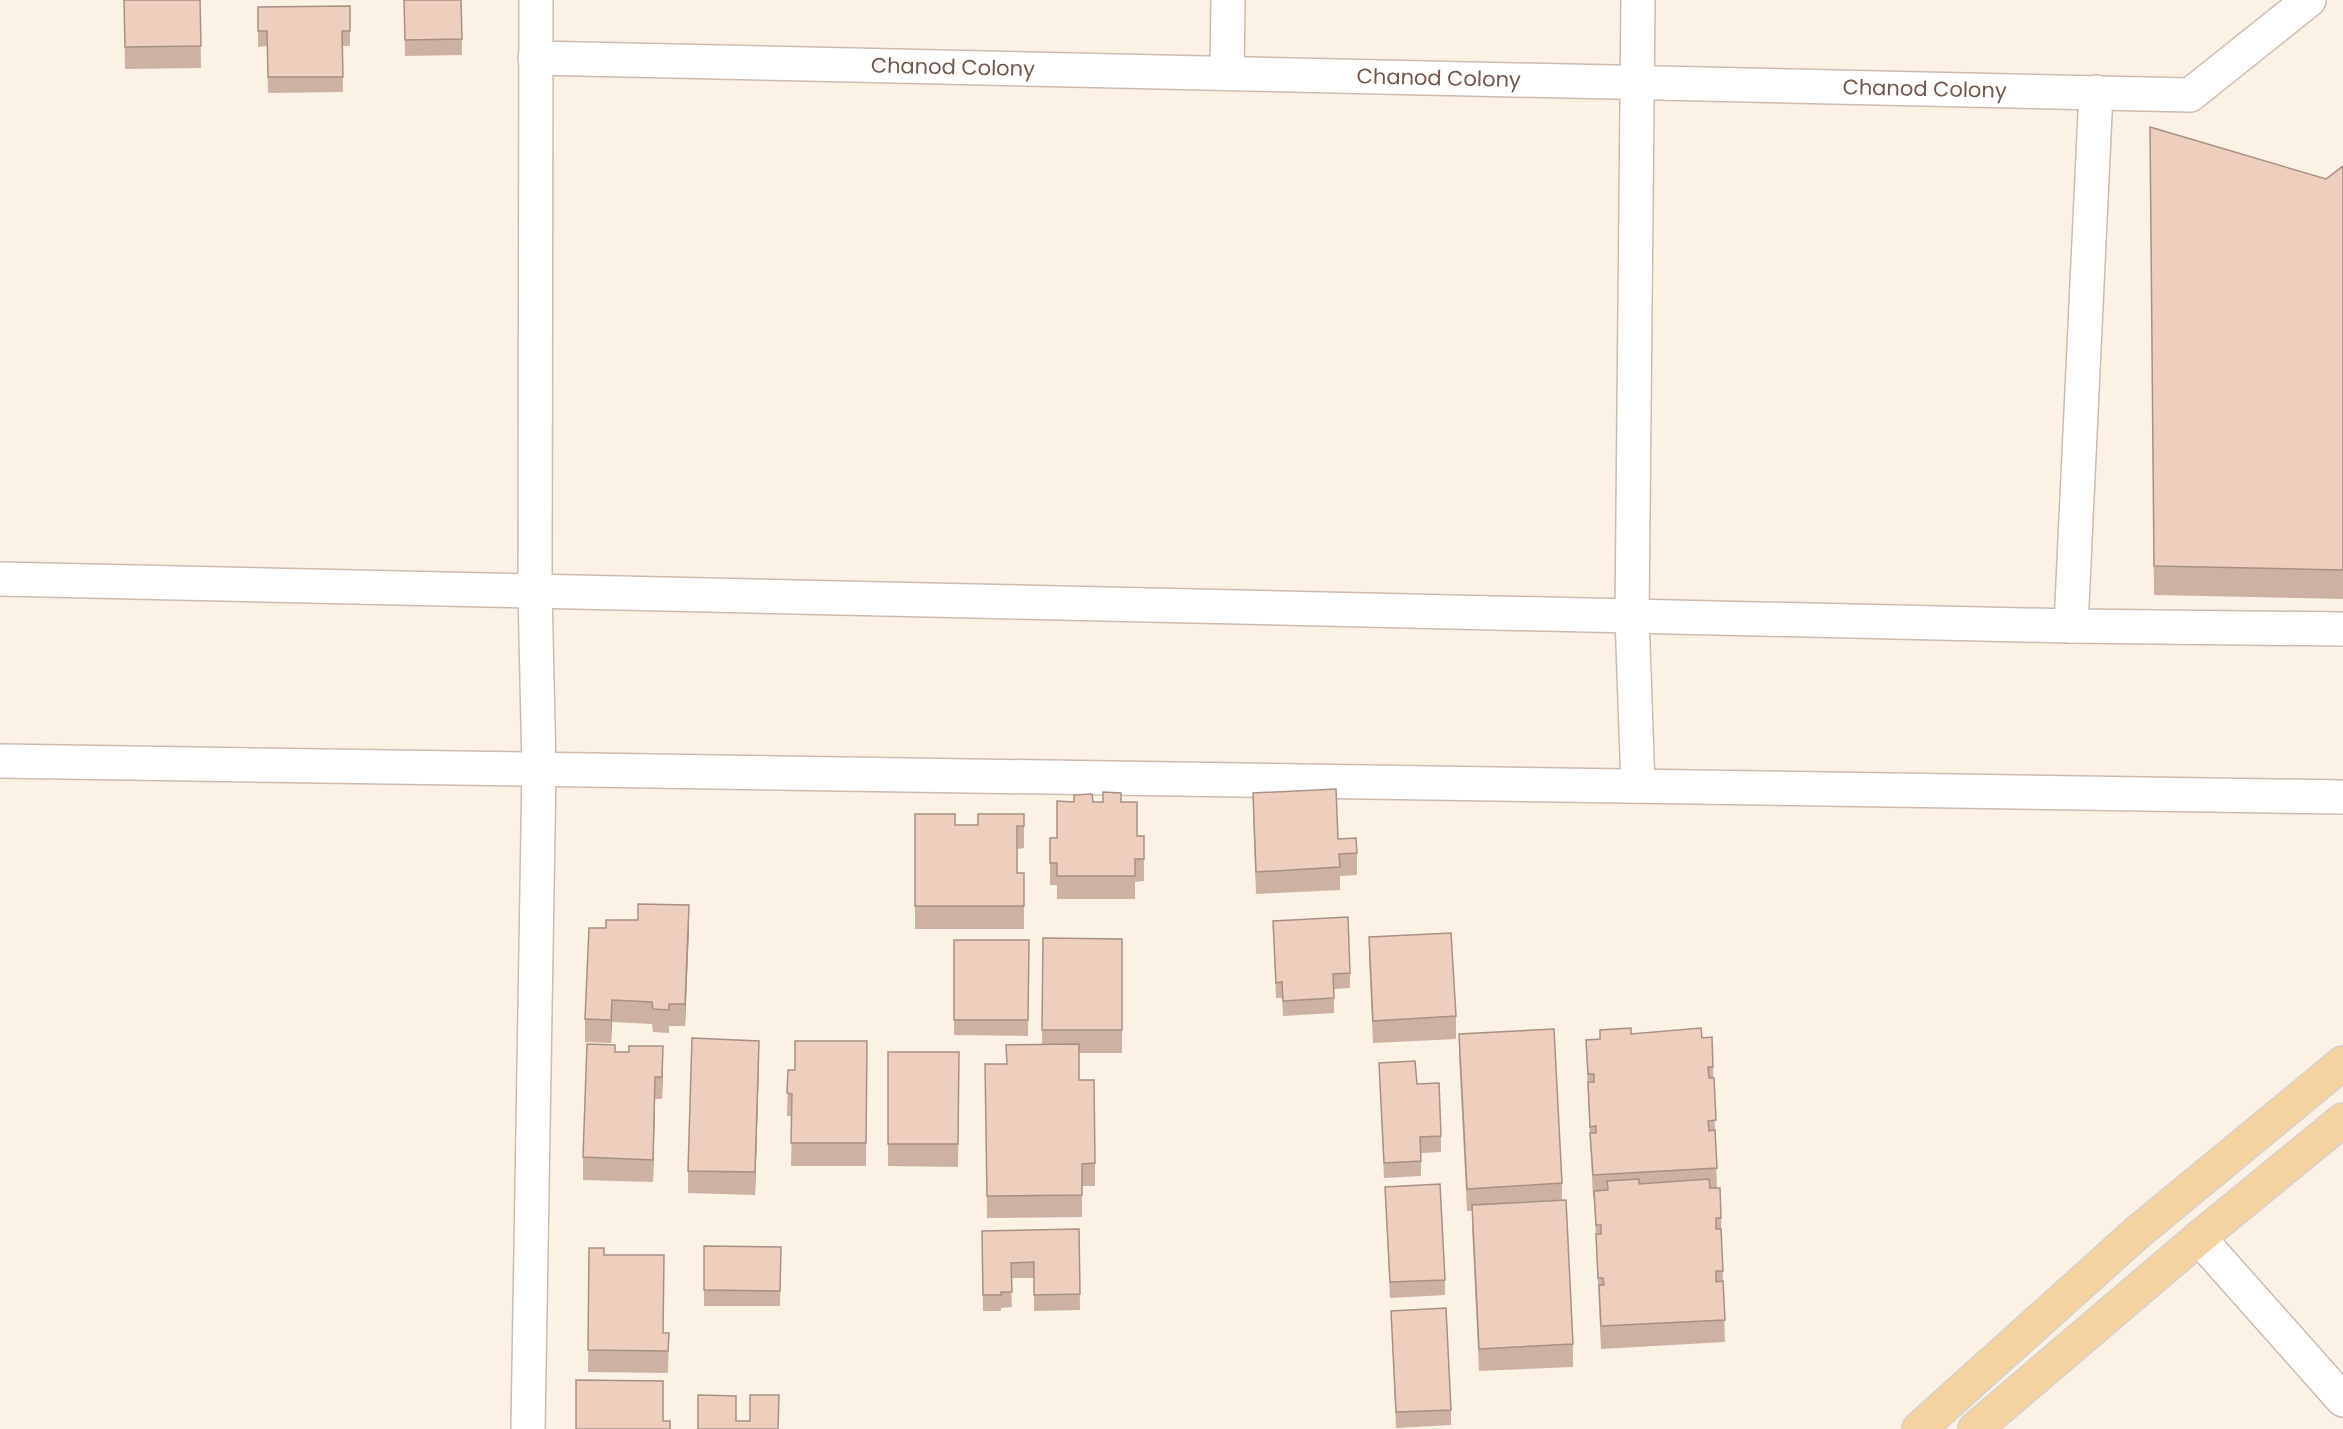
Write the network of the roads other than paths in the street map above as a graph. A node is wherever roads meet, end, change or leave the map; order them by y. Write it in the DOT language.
graph roads {
  1 [pos="536,0"];
  2 [pos="1228,0"];
  3 [pos="1638,0"];
  4 [pos="2309,0"];
  5 [pos="535,58"];
  6 [pos="1227,73"];
  7 [pos="1637,82"];
  8 [pos="2096,92"];
  9 [pos="0,579"];
  10 [pos="535,591"];
  11 [pos="1632,616"];
  12 [pos="2071,626"];
  13 [pos="2343,629"];
  14 [pos="0,760"];
  15 [pos="539,769"];
  16 [pos="1638,786"];
  17 [pos="2343,797"];
  18 [pos="2343,1063"];
  19 [pos="2343,1120"];
  20 [pos="2199,1238"];
  21 [pos="2343,1400"];
  22 [pos="528,1429"];
  23 [pos="1919,1429"];
  24 [pos="1975,1429"];
  1 -- 5 [label="street"];
  2 -- 6 [label="street"];
  3 -- 7 [label="street"];
  4 -- 8 [label="street, Chanod Colony"];
  5 -- 6 [label="street, Chanod Colony"];
  5 -- 10 [label="street"];
  6 -- 7 [label="street, Chanod Colony"];
  7 -- 8 [label="street, Chanod Colony"];
  7 -- 11 [label="street"];
  8 -- 12 [label="street"];
  9 -- 10 [label="street"];
  10 -- 11 [label="street"];
  10 -- 15 [label="street"];
  11 -- 12 [label="street"];
  11 -- 16 [label="street"];
  12 -- 13 [label="street"];
  14 -- 15 [label="street"];
  15 -- 16 [label="street"];
  15 -- 22 [label="street"];
  16 -- 17 [label="street"];
  18 -- 23 [label="main road"];
  19 -- 20 [label="main road"];
  20 -- 21 [label="street"];
  20 -- 24 [label="main road"];
}
